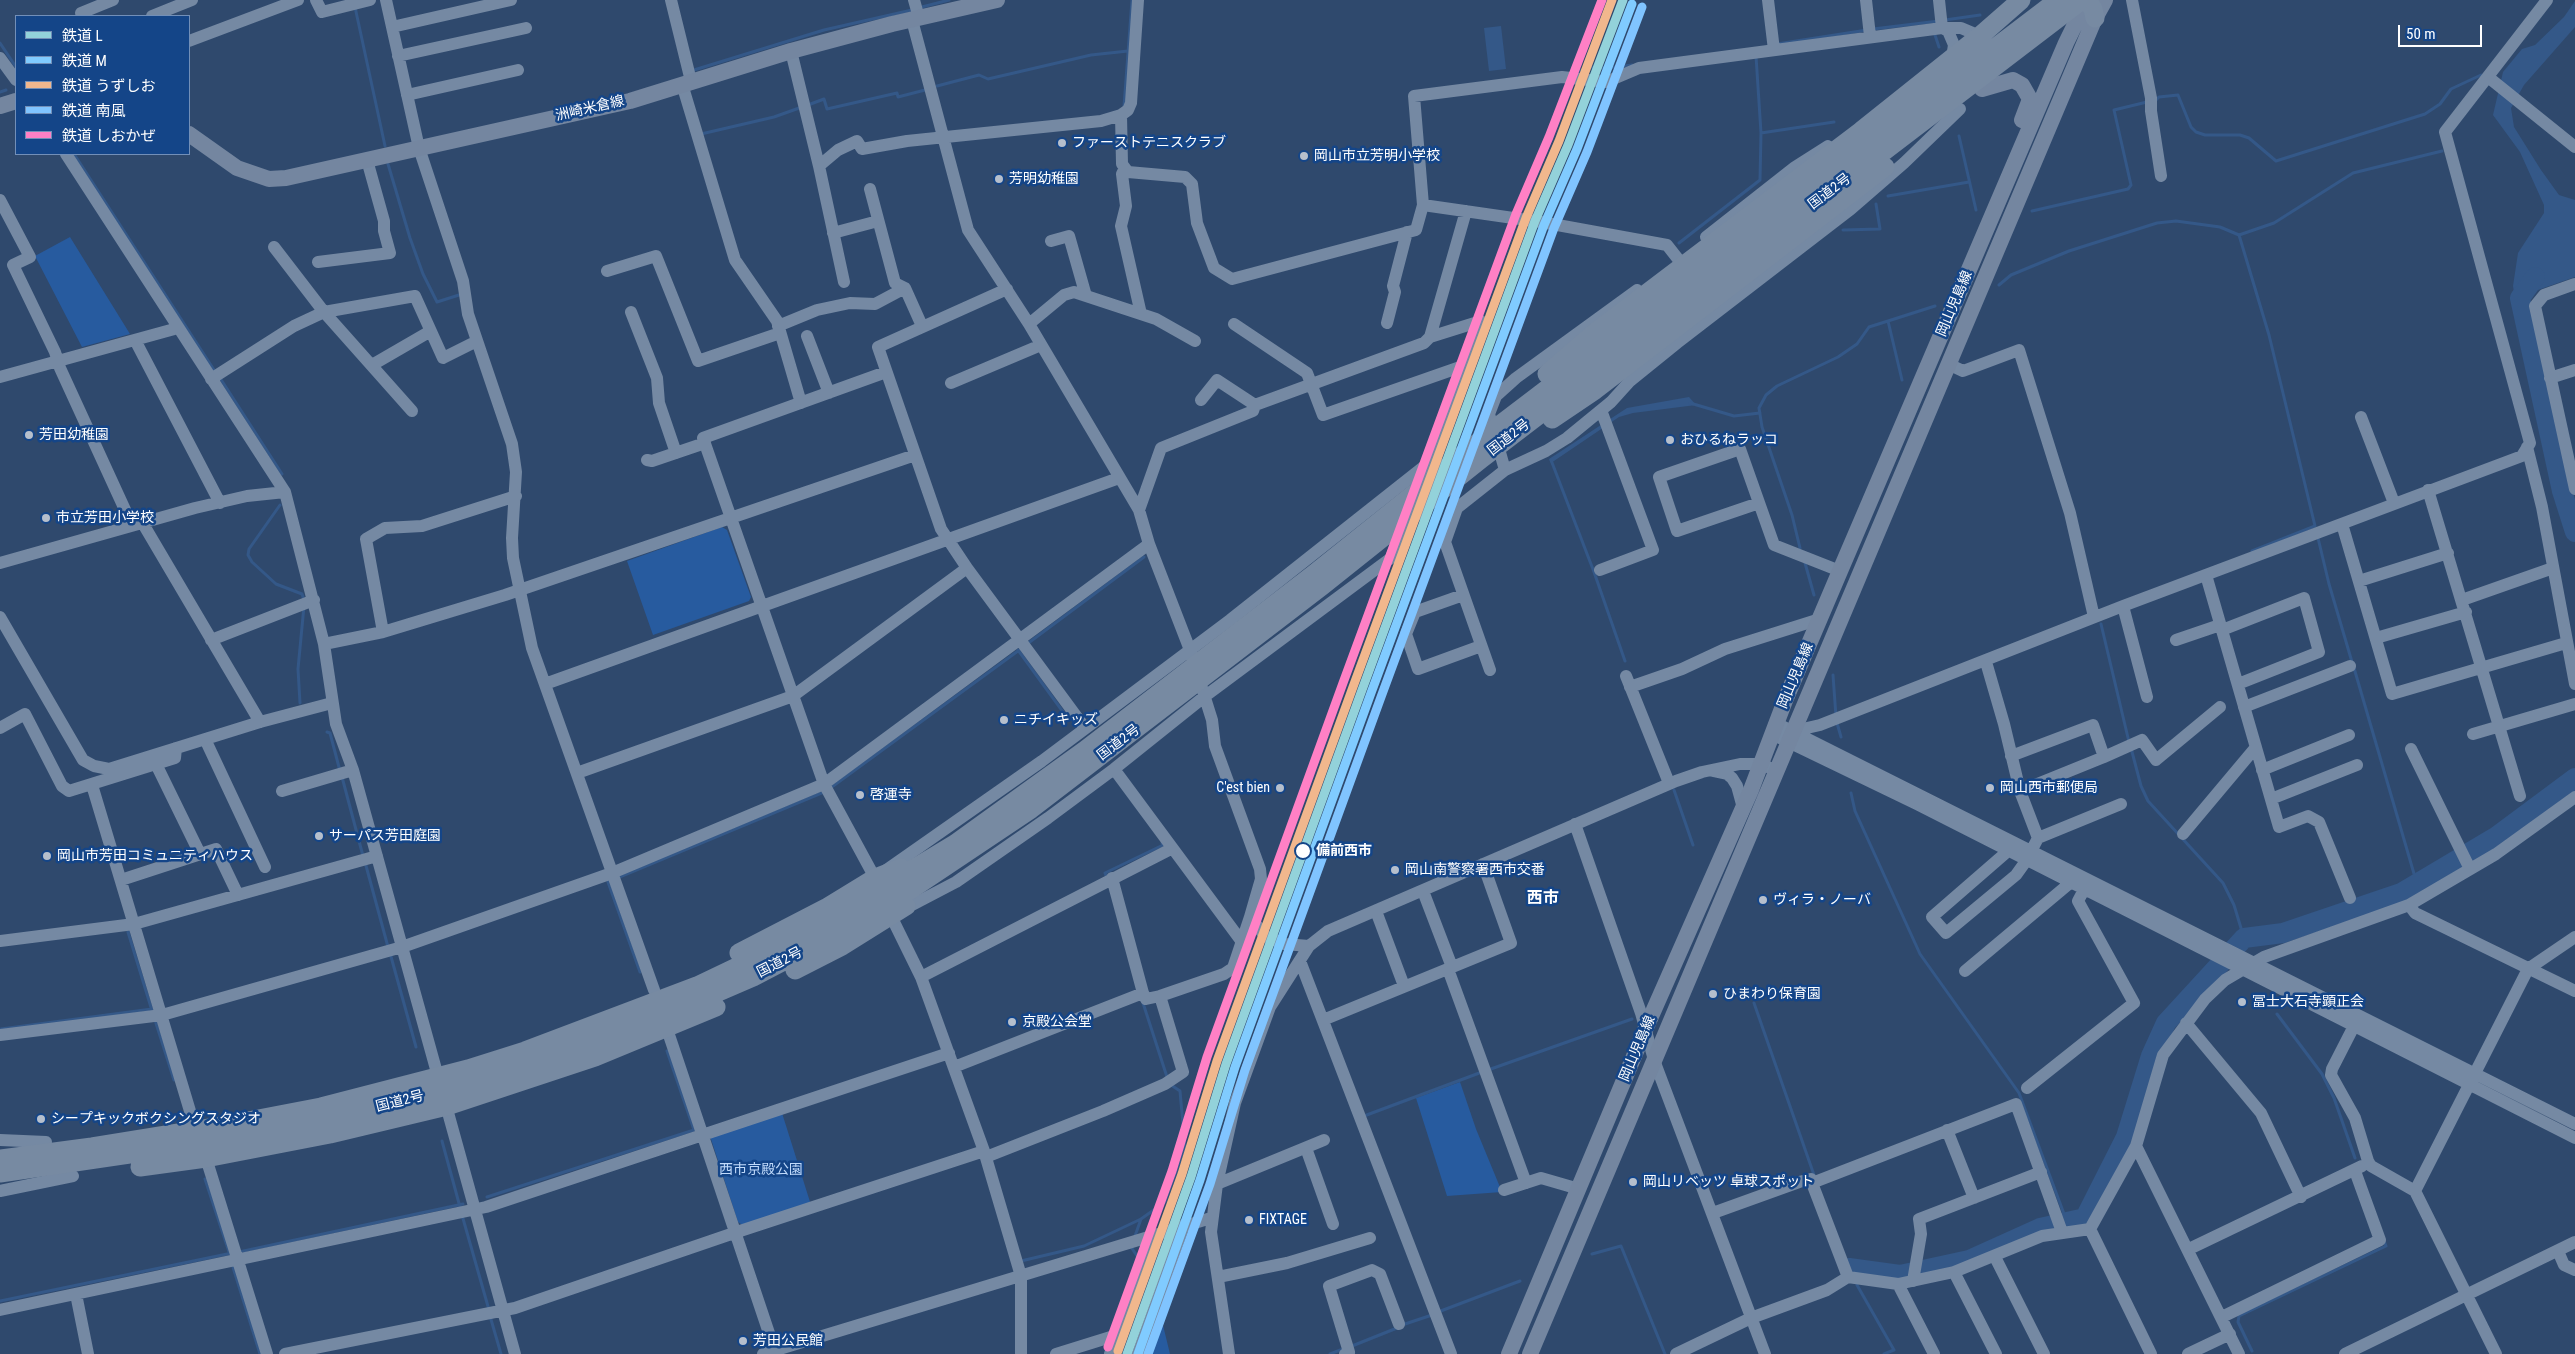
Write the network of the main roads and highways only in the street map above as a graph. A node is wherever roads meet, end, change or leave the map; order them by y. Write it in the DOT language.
graph roads {
  1 [pos="997,0"];
  2 [pos="2021,0"];
  3 [pos="2036,0"];
  4 [pos="2058,0"];
  5 [pos="2119,0"];
  6 [pos="2090,4"];
  7 [pos="916,11"];
  8 [pos="1980,36"];
  9 [pos="2083,48"];
  10 [pos="1982,89"];
  11 [pos="15,101"];
  12 [pos="0,106"];
  13 [pos="190,135"];
  14 [pos="2018,157"];
  15 [pos="1501,424"];
  16 [pos="1481,459"];
  17 [pos="1162,700"];
  18 [pos="1092,763"];
  19 [pos="955,844"];
  20 [pos="654,1019"];
  21 [pos="223,1133"];
  22 [pos="0,1148"];
  23 [pos="0,1159"];
  24 [pos="0,1173"];
  25 [pos="0,1178"];
  26 [pos="1509,1354"];
  27 [pos="1530,1354"];
  1 -- 7 [label="main road, 洲崎米倉線"];
  2 -- 8 [label="highway"];
  3 -- 8 [label="highway"];
  4 -- 15 [label="highway, 国道2号"];
  5 -- 9 [label="main road"];
  6 -- 9 [label="main road, 岡山児島線"];
  6 -- 10 [label="highway"];
  6 -- 14 [label="main road, 岡山児島線"];
  6 -- 16 [label="highway, 国道2号"];
  7 -- 13 [label="main road, 洲崎米倉線"];
  8 -- 15 [label="highway"];
  9 -- 27 [label="main road, 岡山児島線"];
  10 -- 14 [label="main road"];
  10 -- 16 [label="highway"];
  11 -- 12 [label="main road"];
  14 -- 26 [label="main road, 岡山児島線"];
  15 -- 17 [label="highway, 国道2号"];
  16 -- 17 [label="highway, 国道2号"];
  17 -- 18 [label="highway, 国道2号"];
  17 -- 19 [label="highway, 国道2号"];
  18 -- 20 [label="highway, 国道2号"];
  18 -- 20 [label="highway"];
  19 -- 20 [label="highway, 国道2号"];
  19 -- 22 [label="highway"];
  20 -- 21 [label="highway, 国道2号"];
  20 -- 25 [label="highway"];
  21 -- 23 [label="highway, 国道2号"];
  21 -- 24 [label="highway, 国道2号"];
}
